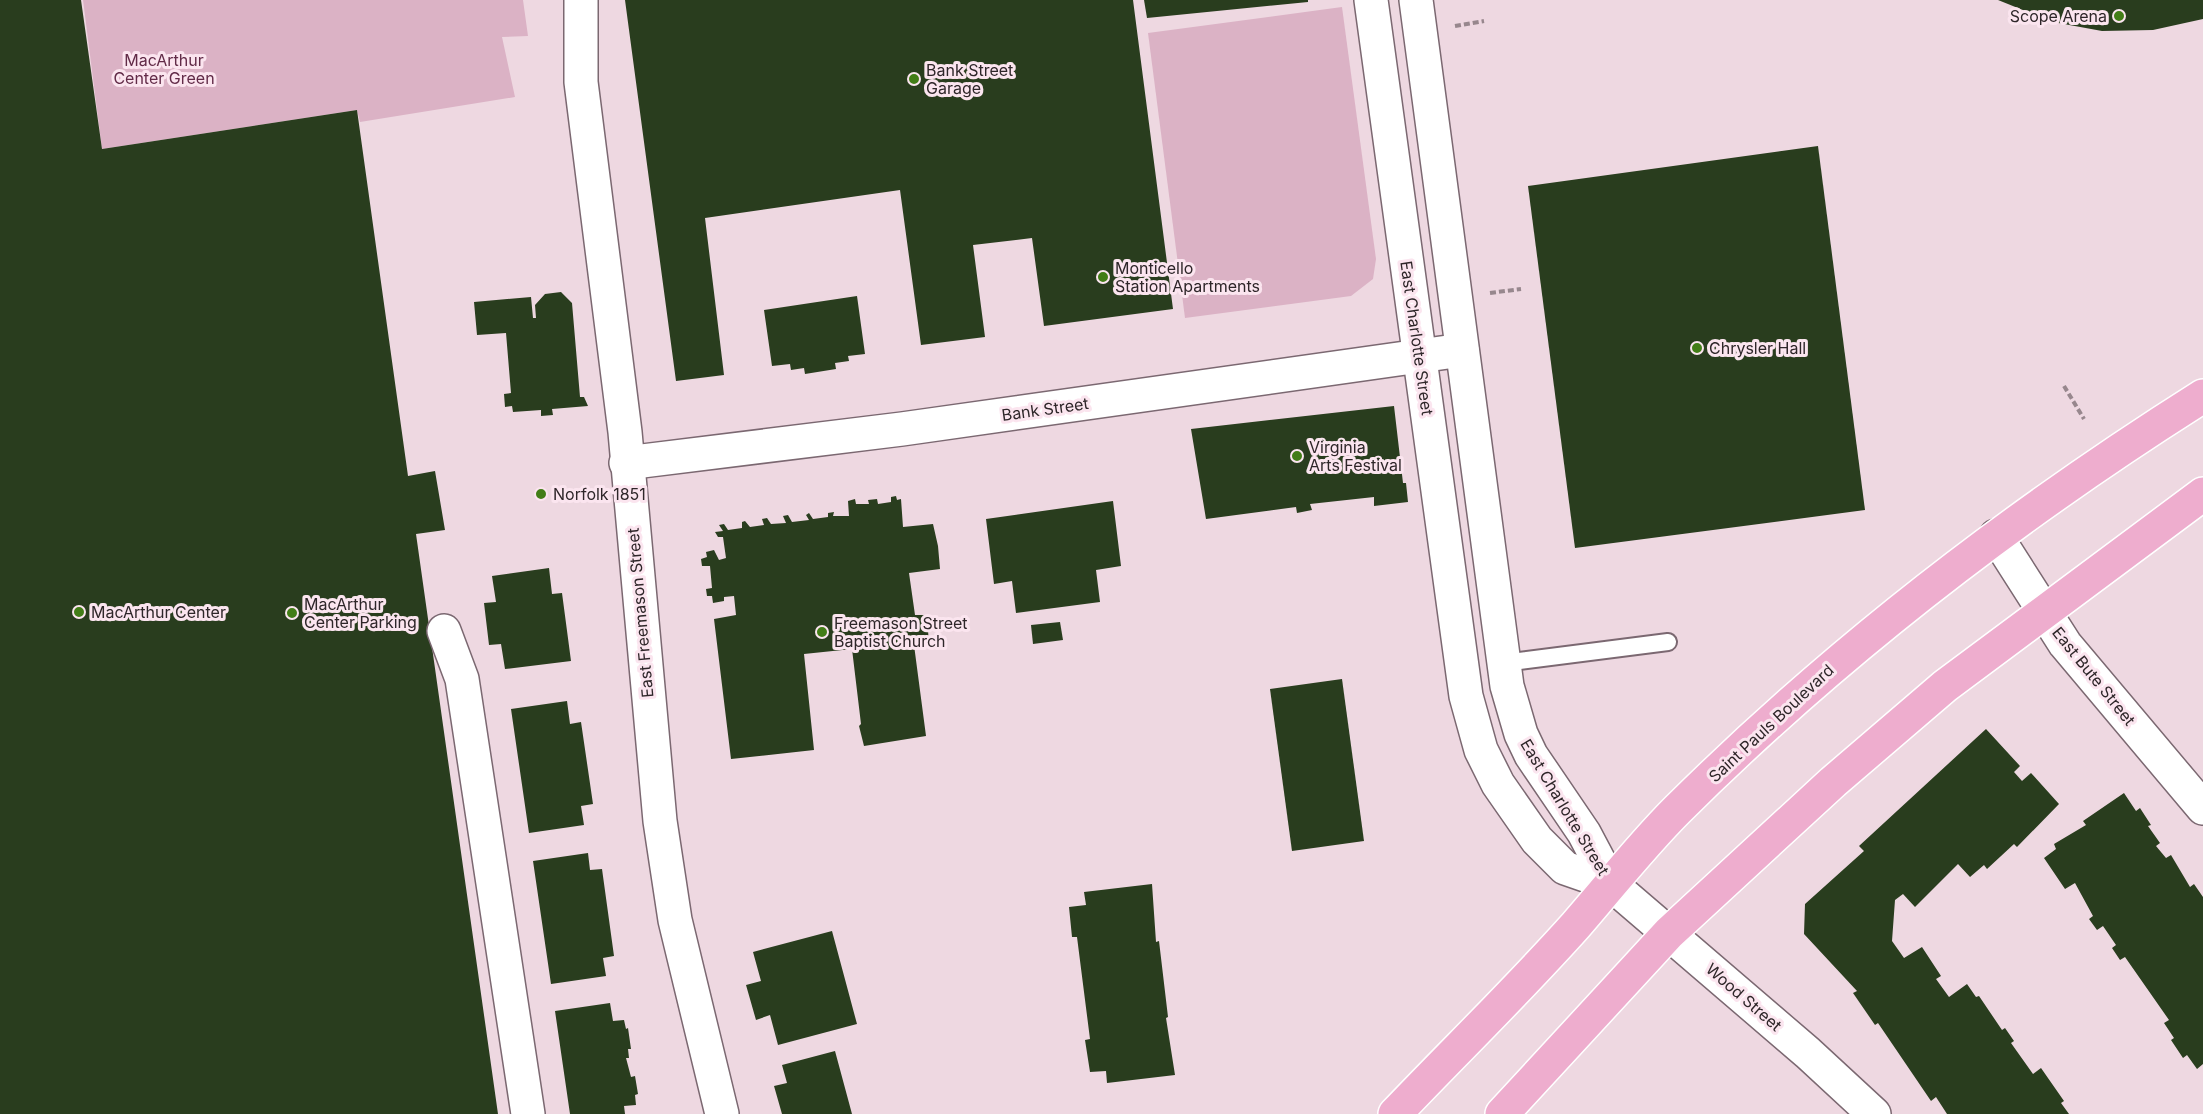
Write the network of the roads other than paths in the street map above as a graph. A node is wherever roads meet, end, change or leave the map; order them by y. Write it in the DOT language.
graph roads {
  1 [pos="581,0"];
  2 [pos="1371,0"];
  3 [pos="1416,0"];
  4 [pos="1462,350"];
  5 [pos="1420,356"];
  6 [pos="2203,396"];
  7 [pos="626,464"];
  8 [pos="2203,494"];
  9 [pos="1996,536"];
  10 [pos="2042,611"];
  11 [pos="444,631"];
  12 [pos="1668,642"];
  13 [pos="1504,663"];
  14 [pos="2203,808"];
  15 [pos="1611,884"];
  16 [pos="1670,933"];
  17 [pos="528,1114"];
  18 [pos="722,1114"];
  19 [pos="1395,1114"];
  20 [pos="1502,1114"];
  21 [pos="1874,1114"];
  1 -- 7 [label="street, East Freemason Street"];
  2 -- 5 [label="street, East Charlotte Street"];
  3 -- 4 [label="street, East Charlotte Street"];
  4 -- 5 [label="street, Bank Street"];
  4 -- 13 [label="street, East Charlotte Street"];
  5 -- 7 [label="street, Bank Street"];
  5 -- 15 [label="street, East Charlotte Street"];
  6 -- 9 [label="main road, Saint Pauls Boulevard"];
  7 -- 18 [label="street, East Freemason Street"];
  8 -- 10 [label="main road"];
  9 -- 10 [label="street, East Bute Street"];
  9 -- 15 [label="main road, Saint Pauls Boulevard"];
  10 -- 14 [label="street, East Bute Street"];
  10 -- 16 [label="main road"];
  11 -- 17 [label="street"];
  12 -- 13 [label="lane"];
  13 -- 15 [label="street, East Charlotte Street"];
  15 -- 16 [label="street, Wood Street"];
  15 -- 19 [label="main road, Saint Pauls Boulevard"];
  16 -- 20 [label="main road"];
  16 -- 21 [label="street, Wood Street"];
}
